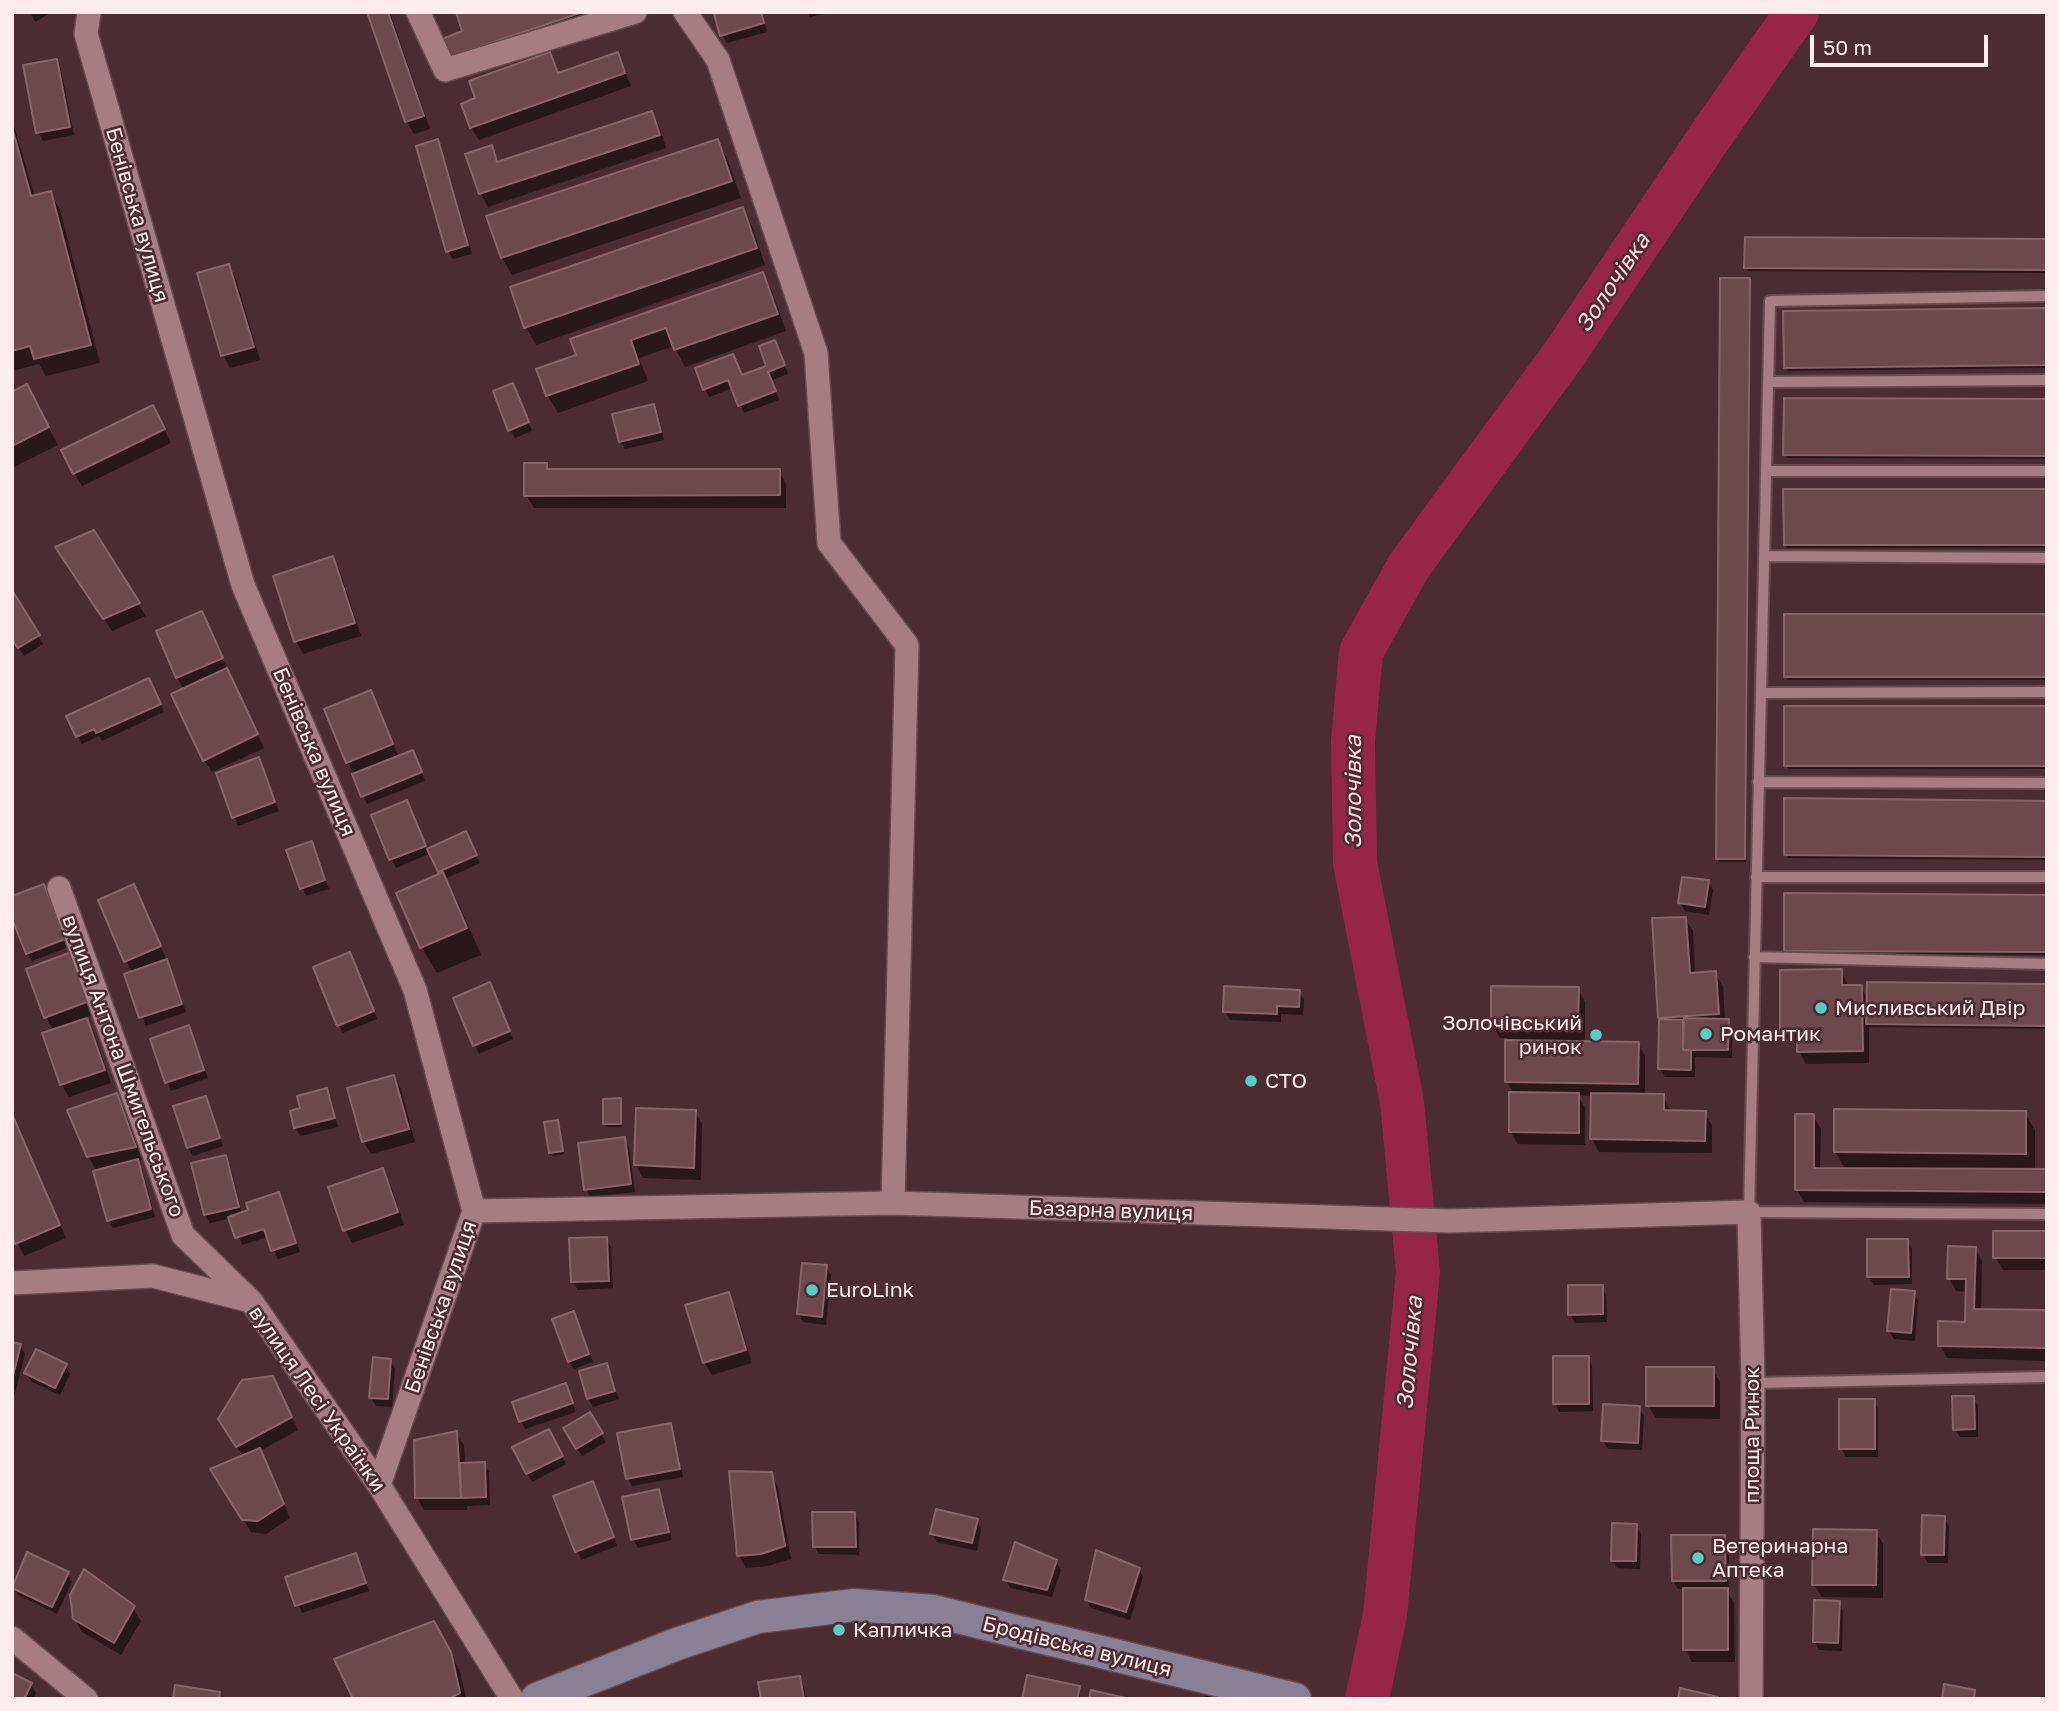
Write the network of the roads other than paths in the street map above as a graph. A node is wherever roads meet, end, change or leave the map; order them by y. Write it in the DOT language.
graph roads {
  1 [pos="89,12"];
  2 [pos="418,12"];
  3 [pos="635,12"];
  4 [pos="685,12"];
  5 [pos="2047,296"];
  6 [pos="2047,380"];
  7 [pos="1768,382"];
  8 [pos="1766,471"];
  9 [pos="2047,471"];
  10 [pos="1764,556"];
  11 [pos="2047,558"];
  12 [pos="2047,692"];
  13 [pos="1761,693"];
  14 [pos="1758,782"];
  15 [pos="2047,783"];
  16 [pos="1756,877"];
  17 [pos="2047,877"];
  18 [pos="59,888"];
  19 [pos="1754,957"];
  20 [pos="2047,964"];
  21 [pos="893,1203"];
  22 [pos="474,1211"];
  23 [pos="1749,1212"];
  24 [pos="2047,1214"];
  25 [pos="12,1283"];
  26 [pos="251,1301"];
  27 [pos="2047,1377"];
  28 [pos="1753,1383"];
  29 [pos="379,1485"];
  30 [pos="12,1638"];
  31 [pos="1282,1698"];
  32 [pos="86,1699"];
  33 [pos="512,1699"];
  34 [pos="537,1699"];
  35 [pos="1751,1699"];
  1 -- 22 [label="street, Бенівська вулиця"];
  2 -- 3 [label="street"];
  4 -- 21 [label="street"];
  5 -- 7 [label="lane"];
  6 -- 7 [label="lane"];
  7 -- 8 [label="lane"];
  8 -- 9 [label="lane"];
  8 -- 10 [label="lane"];
  10 -- 11 [label="lane"];
  10 -- 13 [label="lane"];
  12 -- 13 [label="lane"];
  13 -- 14 [label="lane"];
  14 -- 15 [label="lane"];
  14 -- 16 [label="lane"];
  16 -- 17 [label="lane"];
  16 -- 19 [label="lane"];
  18 -- 26 [label="street, вулиця Антона Шмигельського"];
  19 -- 20 [label="lane"];
  19 -- 23 [label="lane"];
  21 -- 22 [label="street, Базарна вулиця"];
  21 -- 23 [label="street, Базарна вулиця"];
  22 -- 29 [label="street, Бенівська вулиця"];
  23 -- 24 [label="lane"];
  23 -- 28 [label="street, площа Ринок"];
  25 -- 26 [label="street, вулиця Лесі Українки"];
  26 -- 29 [label="street, вулиця Лесі Українки"];
  27 -- 28 [label="lane"];
  28 -- 35 [label="street, площа Ринок"];
  29 -- 33 [label="street, вулиця Лесі Українки"];
  30 -- 32 [label="street"];
  31 -- 34 [label="street, Бродівська вулиця"];
}
